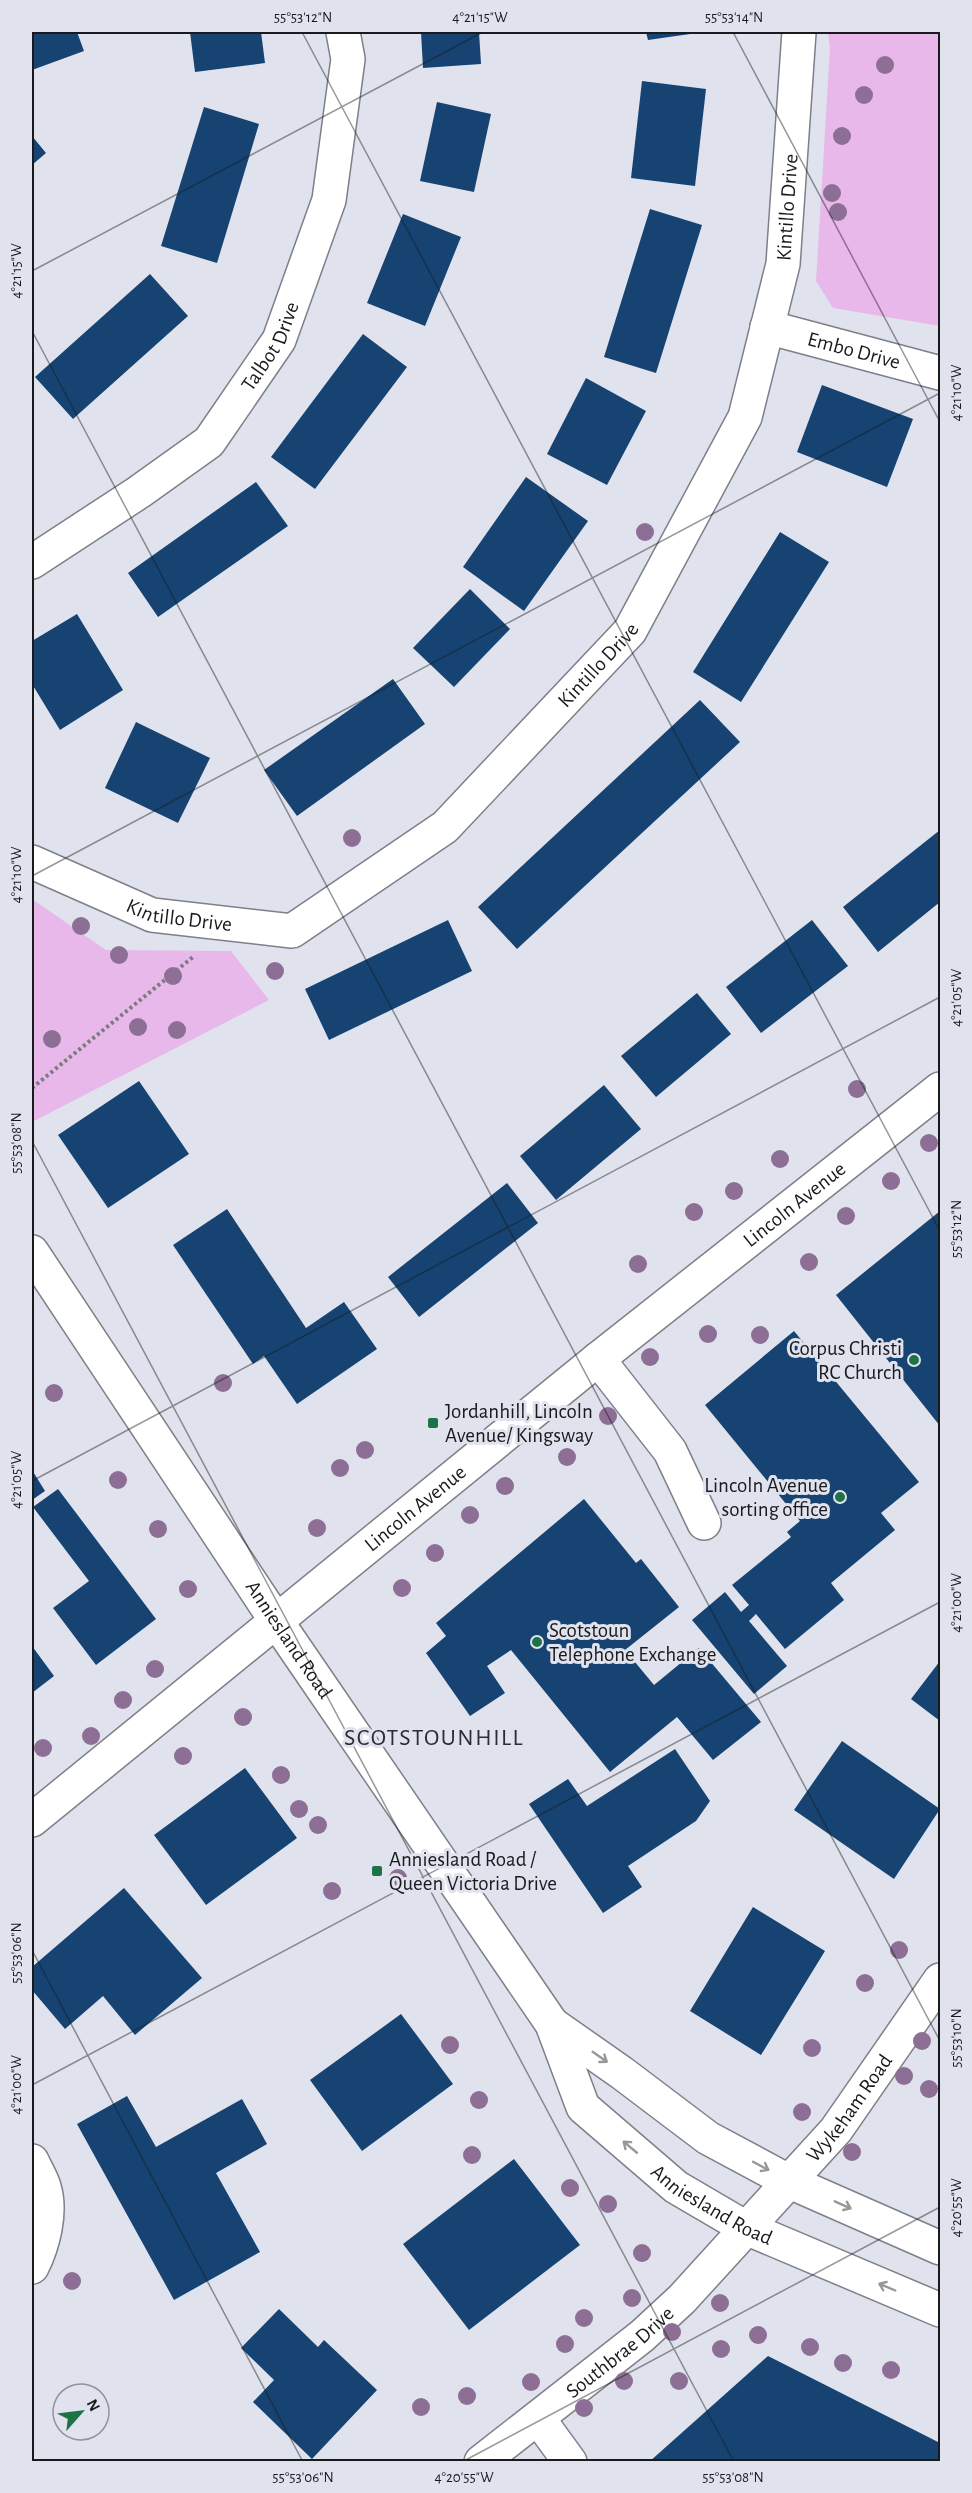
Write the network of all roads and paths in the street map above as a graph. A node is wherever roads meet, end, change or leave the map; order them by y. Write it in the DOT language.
graph roads {
  1 [pos="343,32"];
  2 [pos="799,32"];
  3 [pos="767,327"];
  4 [pos="940,373"];
  5 [pos="32,562"];
  6 [pos="32,862"];
  7 [pos="233,925"];
  8 [pos="32,1088"];
  9 [pos="940,1089"];
  10 [pos="32,1252"];
  11 [pos="598,1359"];
  12 [pos="704,1522"];
  13 [pos="277,1622"];
  14 [pos="32,1820"];
  15 [pos="940,1980"];
  16 [pos="552,2024"];
  17 [pos="32,2162"];
  18 [pos="790,2182"];
  19 [pos="746,2228"];
  20 [pos="940,2248"];
  21 [pos="32,2267"];
  22 [pos="940,2310"];
  23 [pos="538,2418"];
  24 [pos="481,2462"];
  25 [pos="570,2462"];
  1 -- 5 [label="street, Talbot Drive"];
  2 -- 3 [label="street, Kintillo Drive"];
  3 -- 4 [label="street, Embo Drive"];
  3 -- 7 [label="street, Kintillo Drive"];
  6 -- 7 [label="street, Kintillo Drive"];
  7 -- 8 [label="path"];
  9 -- 11 [label="street, Lincoln Avenue"];
  10 -- 13 [label="street, Anniesland Road"];
  11 -- 12 [label="street"];
  11 -- 13 [label="street, Lincoln Avenue"];
  13 -- 14 [label="street, Lincoln Avenue"];
  13 -- 16 [label="street, Anniesland Road"];
  15 -- 18 [label="street, Wykeham Road"];
  16 -- 18 [label="street, Anniesland Road, one-way"];
  19 -- 16 [label="street, Anniesland Road, one-way"];
  17 -- 21 [label="street"];
  18 -- 19 [label="street, Wykeham Road"];
  18 -- 20 [label="street, Anniesland Road, one-way"];
  22 -- 19 [label="street, Anniesland Road, one-way"];
  19 -- 23 [label="street, Southbrae Drive"];
  23 -- 24 [label="street, Southbrae Drive"];
  23 -- 25 [label="street"];
}
